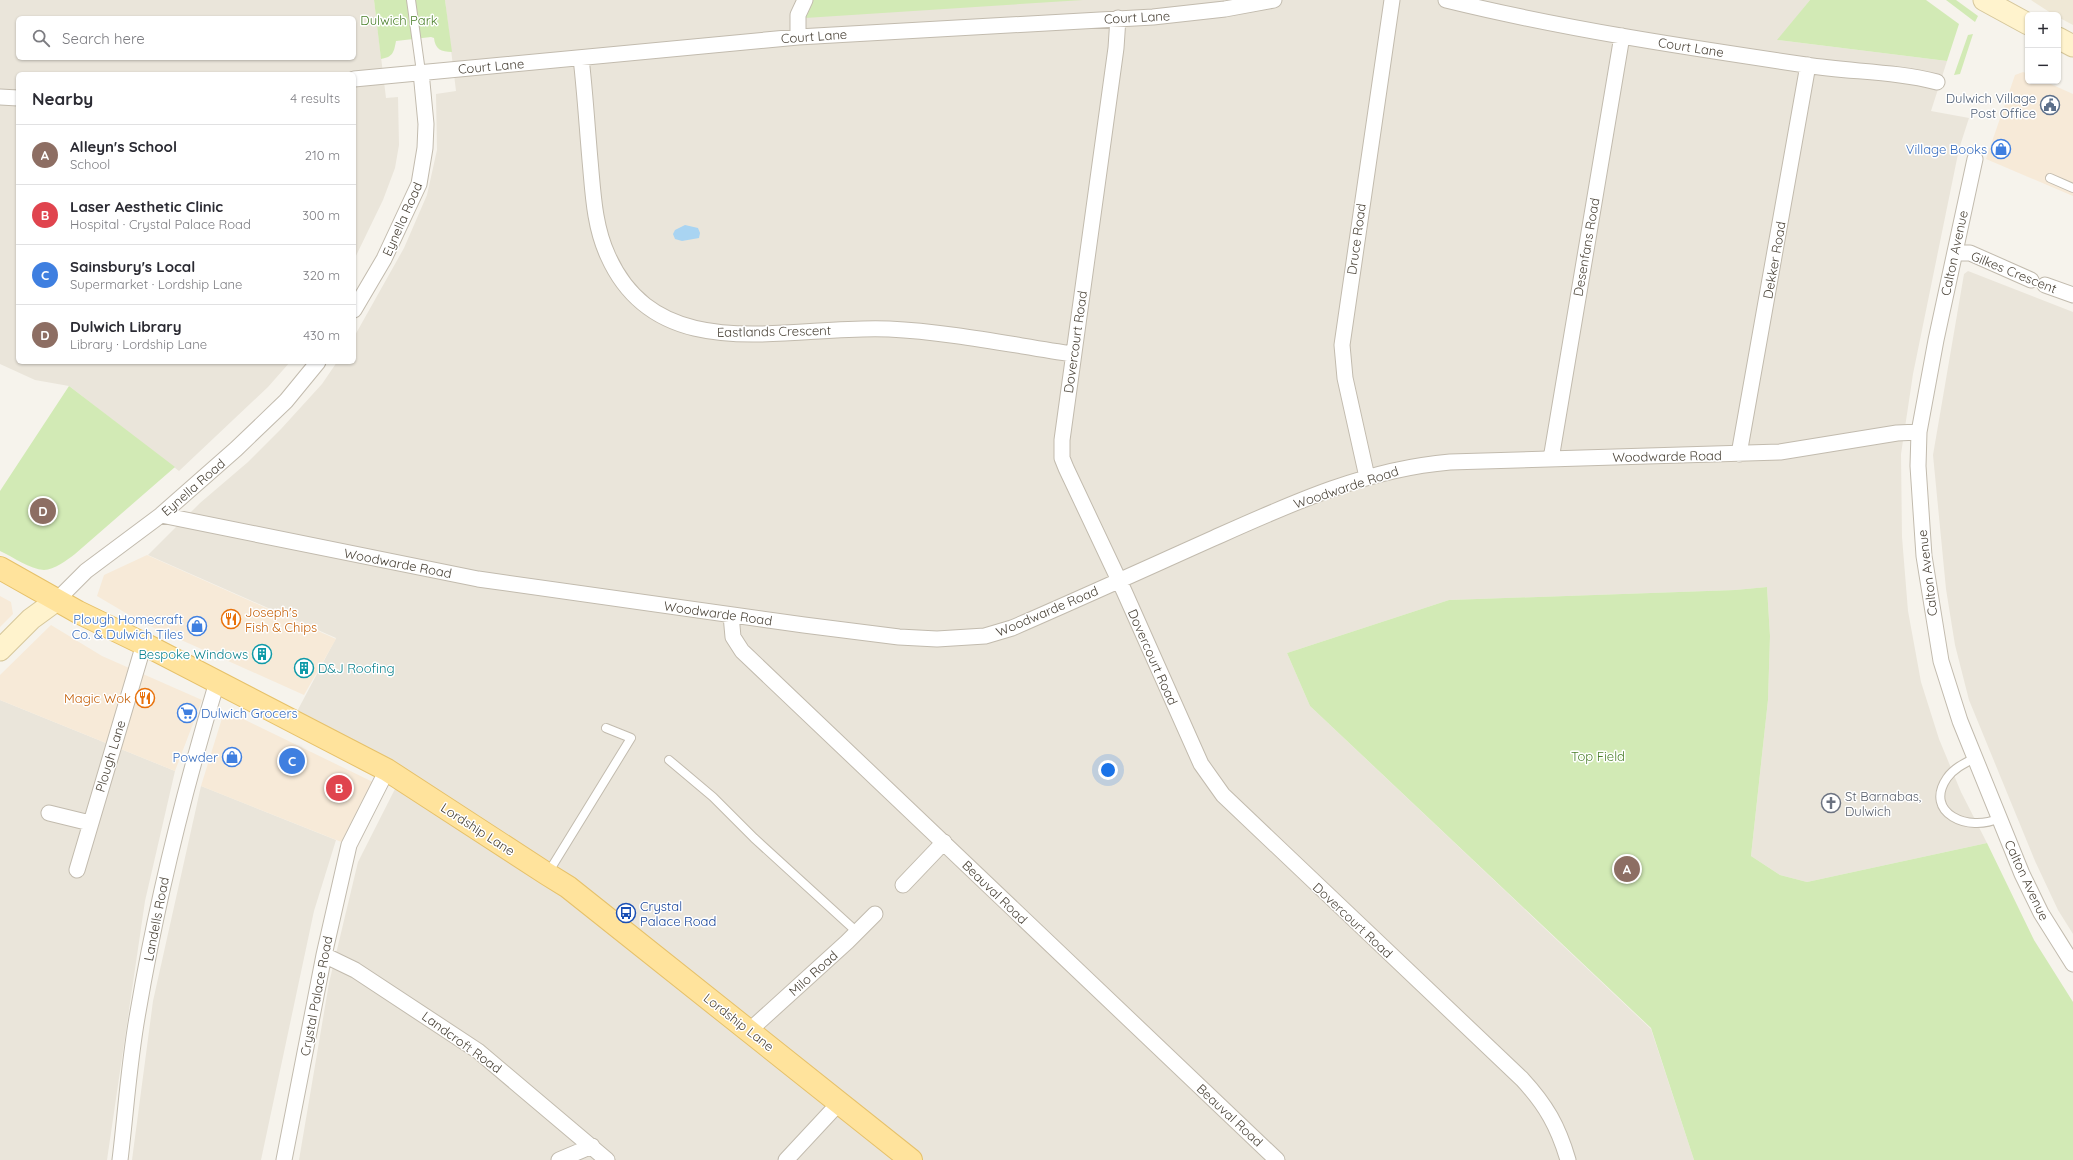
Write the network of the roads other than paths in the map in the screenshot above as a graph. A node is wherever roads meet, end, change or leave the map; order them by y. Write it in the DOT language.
graph roads {
  1 [pos="411,0"];
  2 [pos="805,0"];
  3 [pos="1274,0"];
  4 [pos="1392,0"];
  5 [pos="1446,0"];
  6 [pos="1984,0"];
  7 [pos="1244,3"];
  8 [pos="1118,18"];
  9 [pos="2025,22"];
  10 [pos="798,36"];
  11 [pos="1622,36"];
  12 [pos="2061,40"];
  13 [pos="2073,46"];
  14 [pos="581,58"];
  15 [pos="1808,65"];
  16 [pos="421,72"];
  17 [pos="356,79"];
  18 [pos="1937,82"];
  19 [pos="0,97"];
  20 [pos="16,98"];
  21 [pos="1975,159"];
  22 [pos="2050,178"];
  23 [pos="2073,188"];
  24 [pos="1955,253"];
  25 [pos="2031,280"];
  26 [pos="2046,285"];
  27 [pos="2073,295"];
  28 [pos="356,307"];
  29 [pos="1073,354"];
  30 [pos="317,364"];
  31 [pos="1919,432"];
  32 [pos="1740,454"];
  33 [pos="1551,459"];
  34 [pos="1367,477"];
  35 [pos="161,515"];
  36 [pos="0,568"];
  37 [pos="1119,580"];
  38 [pos="57,600"];
  39 [pos="731,615"];
  40 [pos="144,644"];
  41 [pos="0,650"];
  42 [pos="217,682"];
  43 [pos="606,728"];
  44 [pos="1975,758"];
  45 [pos="669,760"];
  46 [pos="387,770"];
  47 [pos="49,813"];
  48 [pos="1999,818"];
  49 [pos="90,823"];
  50 [pos="944,842"];
  51 [pos="76,870"];
  52 [pos="547,874"];
  53 [pos="903,885"];
  54 [pos="875,914"];
  55 [pos="857,932"];
  56 [pos="324,955"];
  57 [pos="2073,964"];
  58 [pos="750,1030"];
  59 [pos="840,1102"];
  60 [pos="592,1146"];
  61 [pos="120,1160"];
  62 [pos="284,1160"];
  63 [pos="560,1160"];
  64 [pos="607,1160"];
  65 [pos="786,1160"];
  66 [pos="911,1160"];
  67 [pos="1277,1160"];
  68 [pos="1568,1160"];
  1 -- 16 [label="lane"];
  2 -- 10 [label="street"];
  3 -- 7 [label="street, Court Lane"];
  4 -- 34 [label="street, Druce Road"];
  5 -- 11 [label="street, Court Lane"];
  6 -- 9 [label="main road"];
  7 -- 8 [label="street, Court Lane"];
  8 -- 10 [label="street, Court Lane"];
  8 -- 29 [label="street, Dovercourt Road"];
  10 -- 14 [label="street, Court Lane"];
  11 -- 15 [label="street, Court Lane"];
  11 -- 33 [label="street, Desenfans Road"];
  12 -- 13 [label="main road"];
  14 -- 16 [label="street, Court Lane"];
  14 -- 29 [label="street, Eastlands Crescent"];
  15 -- 18 [label="street, Court Lane"];
  15 -- 32 [label="street, Dekker Road"];
  16 -- 17 [label="street, Court Lane"];
  16 -- 28 [label="street, Eynella Road"];
  19 -- 20 [label="street"];
  21 -- 24 [label="street, Calton Avenue"];
  22 -- 23 [label="lane"];
  24 -- 25 [label="street, Gilkes Crescent"];
  24 -- 31 [label="street, Calton Avenue"];
  25 -- 26 [label="lane, Gilkes Crescent"];
  26 -- 27 [label="street, Gilkes Crescent"];
  29 -- 37 [label="street, Dovercourt Road"];
  30 -- 35 [label="street, Eynella Road"];
  31 -- 32 [label="street, Woodwarde Road"];
  31 -- 44 [label="street, Calton Avenue"];
  32 -- 33 [label="street, Woodwarde Road"];
  33 -- 34 [label="street, Woodwarde Road"];
  34 -- 37 [label="street, Woodwarde Road"];
  35 -- 38 [label="street, Eynella Road"];
  35 -- 39 [label="street, Woodwarde Road"];
  36 -- 38 [label="main road, Lordship Lane"];
  37 -- 39 [label="street, Woodwarde Road"];
  37 -- 68 [label="street, Dovercourt Road"];
  38 -- 40 [label="main road, Lordship Lane"];
  38 -- 41 [label="main road"];
  39 -- 50 [label="street, Beauval Road"];
  40 -- 42 [label="main road, Lordship Lane"];
  40 -- 49 [label="street, Plough Lane"];
  42 -- 46 [label="main road, Lordship Lane"];
  42 -- 61 [label="street, Landells Road"];
  43 -- 52 [label="lane"];
  44 -- 48 [label="street, Calton Avenue"];
  44 -- 48 [label="lane"];
  45 -- 55 [label="lane"];
  46 -- 52 [label="main road, Lordship Lane"];
  46 -- 56 [label="street, Crystal Palace Road"];
  47 -- 49 [label="street"];
  48 -- 57 [label="street, Calton Avenue"];
  49 -- 51 [label="street, Plough Lane"];
  50 -- 53 [label="street"];
  50 -- 67 [label="street, Beauval Road"];
  52 -- 58 [label="main road, Lordship Lane"];
  54 -- 55 [label="street, Milo Road"];
  55 -- 58 [label="street, Milo Road"];
  56 -- 60 [label="street, Landcroft Road"];
  56 -- 62 [label="street, Crystal Palace Road"];
  58 -- 59 [label="main road, Lordship Lane"];
  59 -- 65 [label="street"];
  59 -- 66 [label="main road, Lordship Lane"];
  60 -- 63 [label="street"];
  60 -- 64 [label="street, Landcroft Road"];
}
